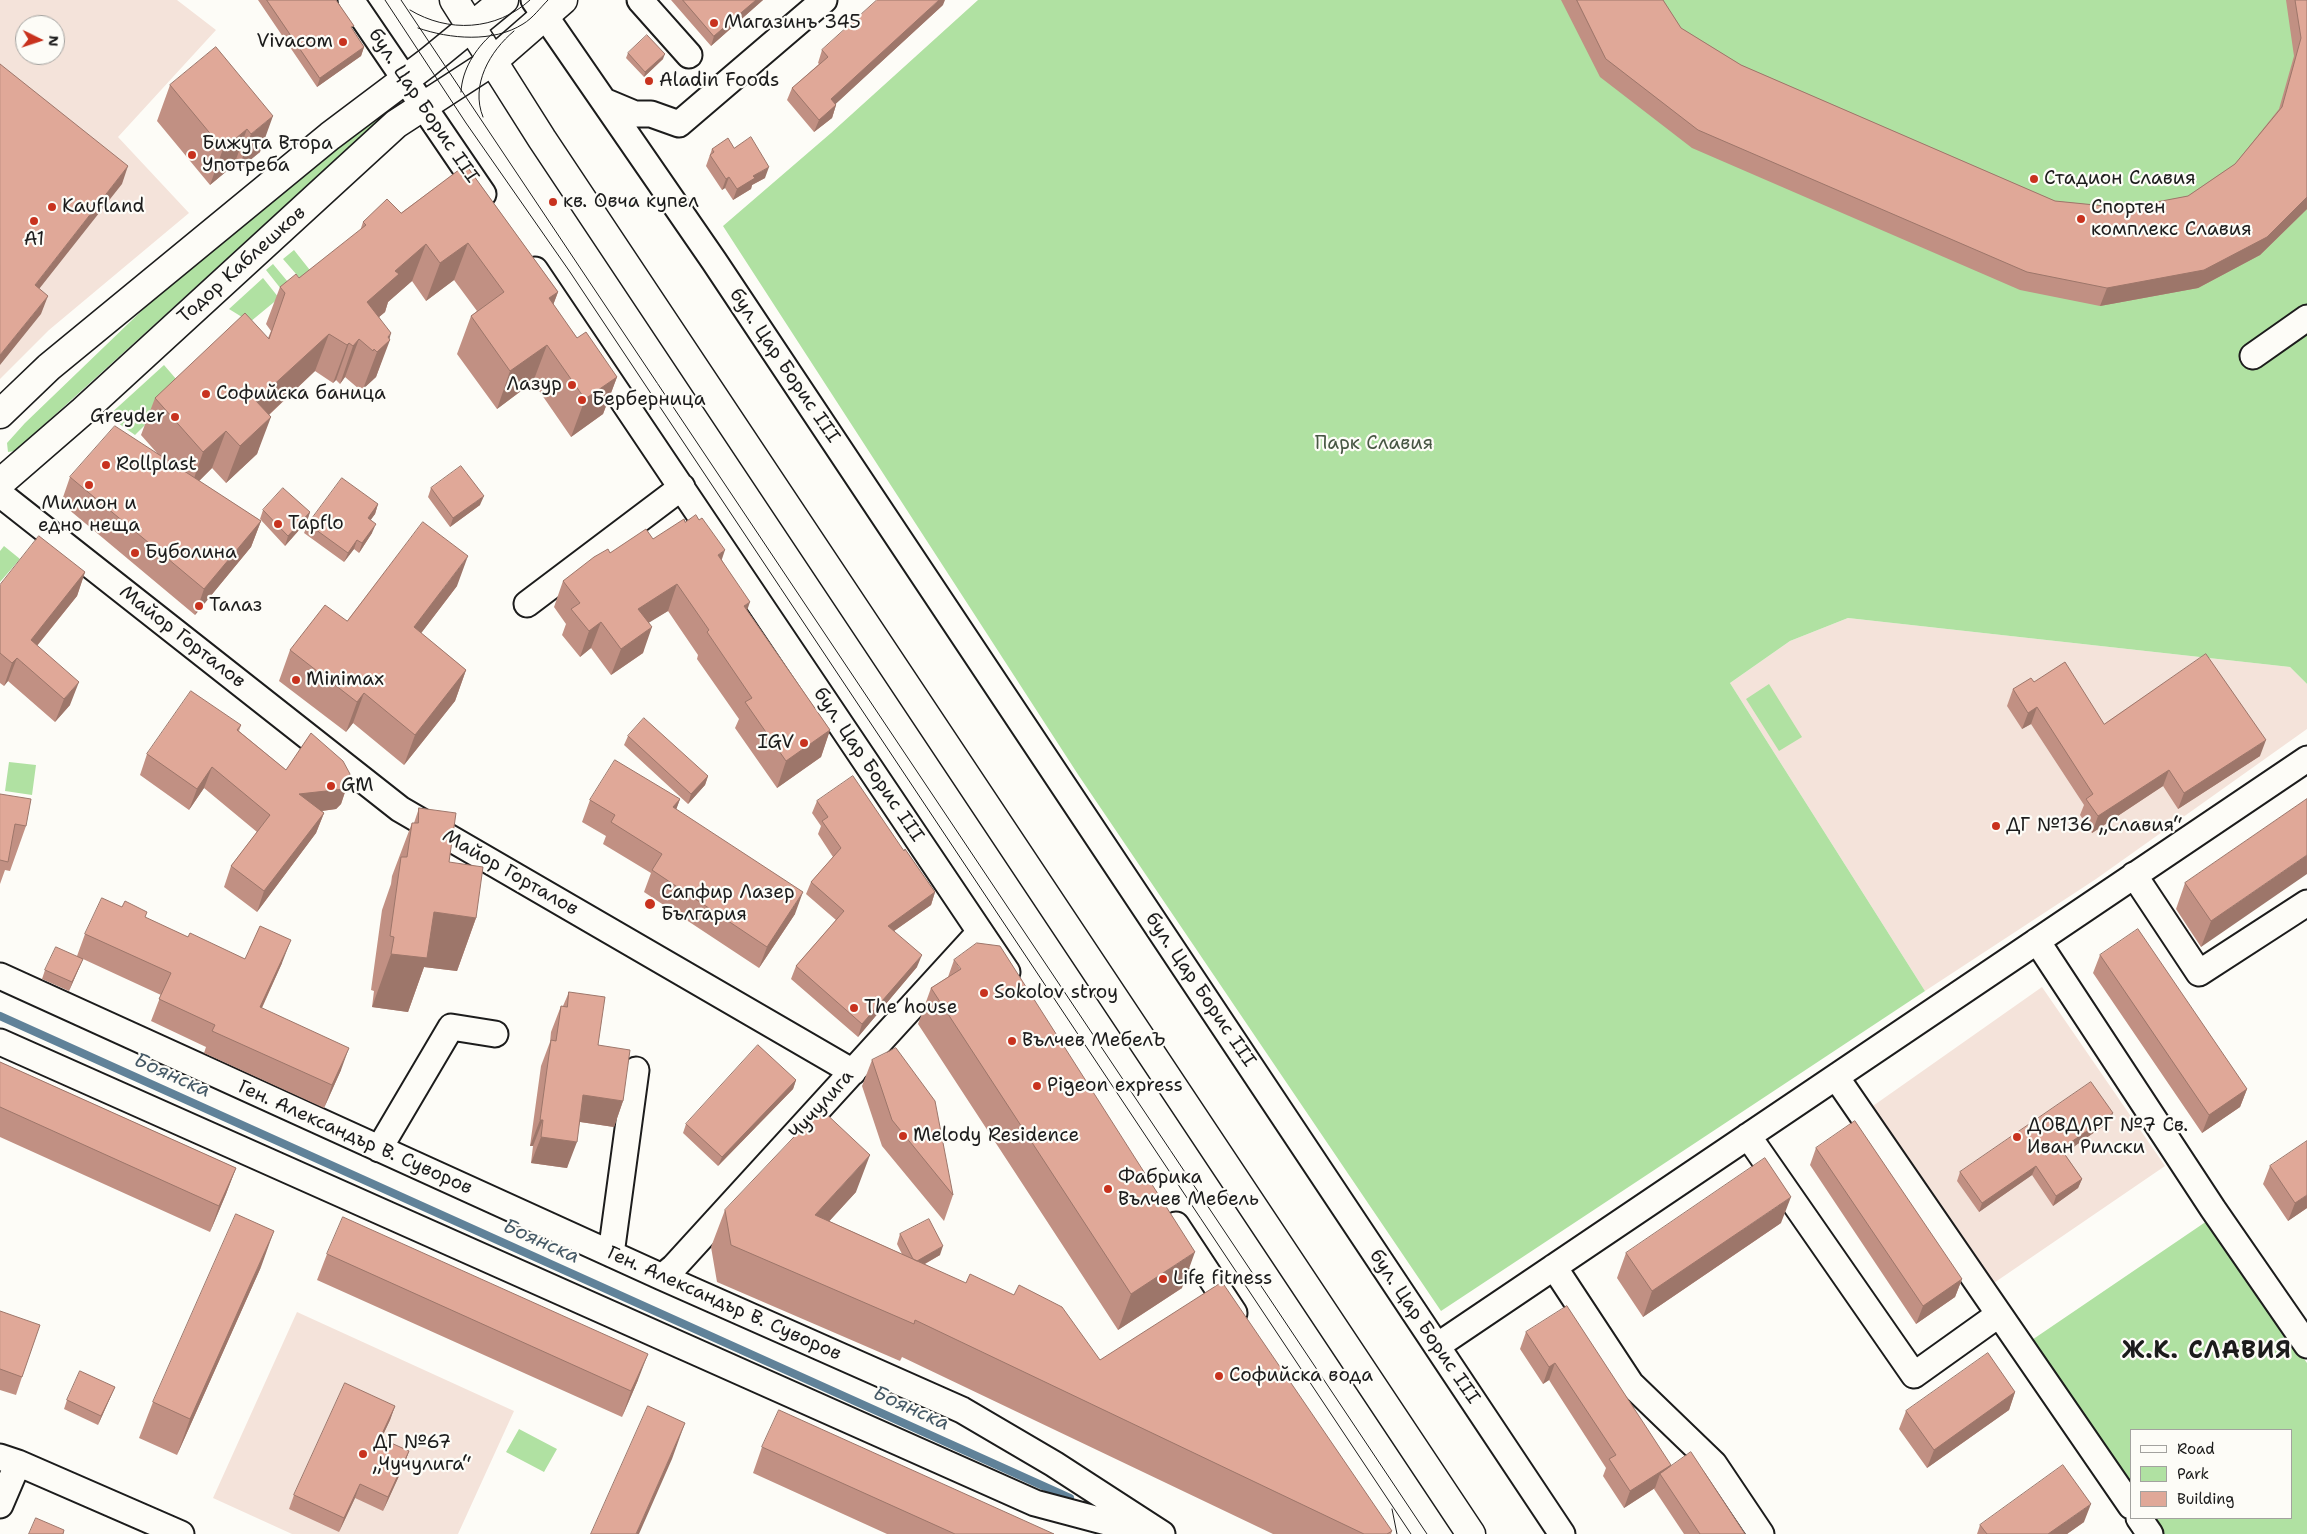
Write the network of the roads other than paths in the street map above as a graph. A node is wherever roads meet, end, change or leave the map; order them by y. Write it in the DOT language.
graph roads {
  1 [pos="351,0"];
  2 [pos="454,0"];
  3 [pos="504,0"];
  4 [pos="640,0"];
  5 [pos="824,0"];
  6 [pos="548,5"];
  7 [pos="472,27"];
  8 [pos="689,55"];
  9 [pos="493,61"];
  10 [pos="405,80"];
  11 [pos="604,101"];
  12 [pos="424,105"];
  13 [pos="497,214"];
  14 [pos="520,248"];
  15 [pos="2307,318"];
  16 [pos="2253,356"];
  17 [pos="0,414"];
  18 [pos="0,483"];
  19 [pos="682,487"];
  20 [pos="0,494"];
  21 [pos="527,604"];
  22 [pos="2307,759"];
  23 [pos="2134,875"];
  24 [pos="2307,903"];
  25 [pos="980,932"];
  26 [pos="2037,941"];
  27 [pos="0,976"];
  28 [pos="1018,989"];
  29 [pos="495,1034"];
  30 [pos="0,1042"];
  31 [pos="636,1070"];
  32 [pos="853,1072"];
  33 [pos="1836,1077"];
  34 [pos="1748,1136"];
  35 [pos="380,1149"];
  36 [pos="1163,1206"];
  37 [pos="611,1254"];
  38 [pos="1554,1267"];
  39 [pos="662,1277"];
  40 [pos="1998,1315"];
  41 [pos="1248,1333"];
  42 [pos="2307,1345"];
  43 [pos="1437,1346"];
  44 [pos="9,1460"];
  45 [pos="0,1505"];
  46 [pos="2130,1505"];
  47 [pos="2140,1519"];
  48 [pos="182,1534"];
  49 [pos="1150,1534"];
  50 [pos="1162,1534"];
  51 [pos="1470,1534"];
  52 [pos="1562,1534"];
  53 [pos="1760,1534"];
  54 [pos="2150,1534"];
  1 -- 10 [label="street, бул. Цар Борис III"];
  2 -- 7 [label="main road"];
  3 -- 7 [label="main road"];
  4 -- 8 [label="street"];
  5 -- 11 [label="street"];
  6 -- 9 [label="main road, Тодор Каблешков"];
  6 -- 11 [label="street, бул. Цар Борис III"];
  7 -- 9 [label="main road"];
  7 -- 10 [label="main road"];
  9 -- 12 [label="main road, Тодор Каблешков"];
  9 -- 51 [label="main road"];
  10 -- 12 [label="street, бул. Цар Борис III"];
  10 -- 17 [label="main road"];
  11 -- 43 [label="street, бул. Цар Борис III"];
  12 -- 13 [label="street, бул. Цар Борис III"];
  12 -- 18 [label="main road, Тодор Каблешков"];
  14 -- 19 [label="street, бул. Цар Борис III"];
  15 -- 16 [label="street"];
  19 -- 21 [label="street"];
  19 -- 25 [label="street, бул. Цар Борис III"];
  20 -- 32 [label="street, Майор Горталов"];
  22 -- 23 [label="street"];
  23 -- 24 [label="street"];
  23 -- 26 [label="street"];
  25 -- 28 [label="street, бул. Цар Борис III"];
  25 -- 32 [label="street, Чучулига"];
  26 -- 33 [label="street"];
  26 -- 42 [label="street"];
  27 -- 35 [label="street, Ген. Александър В. Суворов"];
  29 -- 35 [label="street"];
  30 -- 49 [label="street"];
  31 -- 37 [label="street"];
  32 -- 39 [label="street, Чучулига"];
  33 -- 34 [label="street"];
  33 -- 40 [label="street"];
  34 -- 38 [label="street"];
  34 -- 40 [label="street"];
  35 -- 37 [label="street, Ген. Александър В. Суворов"];
  36 -- 41 [label="street"];
  37 -- 39 [label="street, Ген. Александър В. Суворов"];
  38 -- 43 [label="street"];
  38 -- 53 [label="street"];
  39 -- 50 [label="street, Ген. Александър В. Суворов"];
  40 -- 46 [label="street"];
  43 -- 52 [label="street, бул. Цар Борис III"];
  44 -- 45 [label="street"];
  44 -- 48 [label="street"];
  47 -- 54 [label="street"];
}
